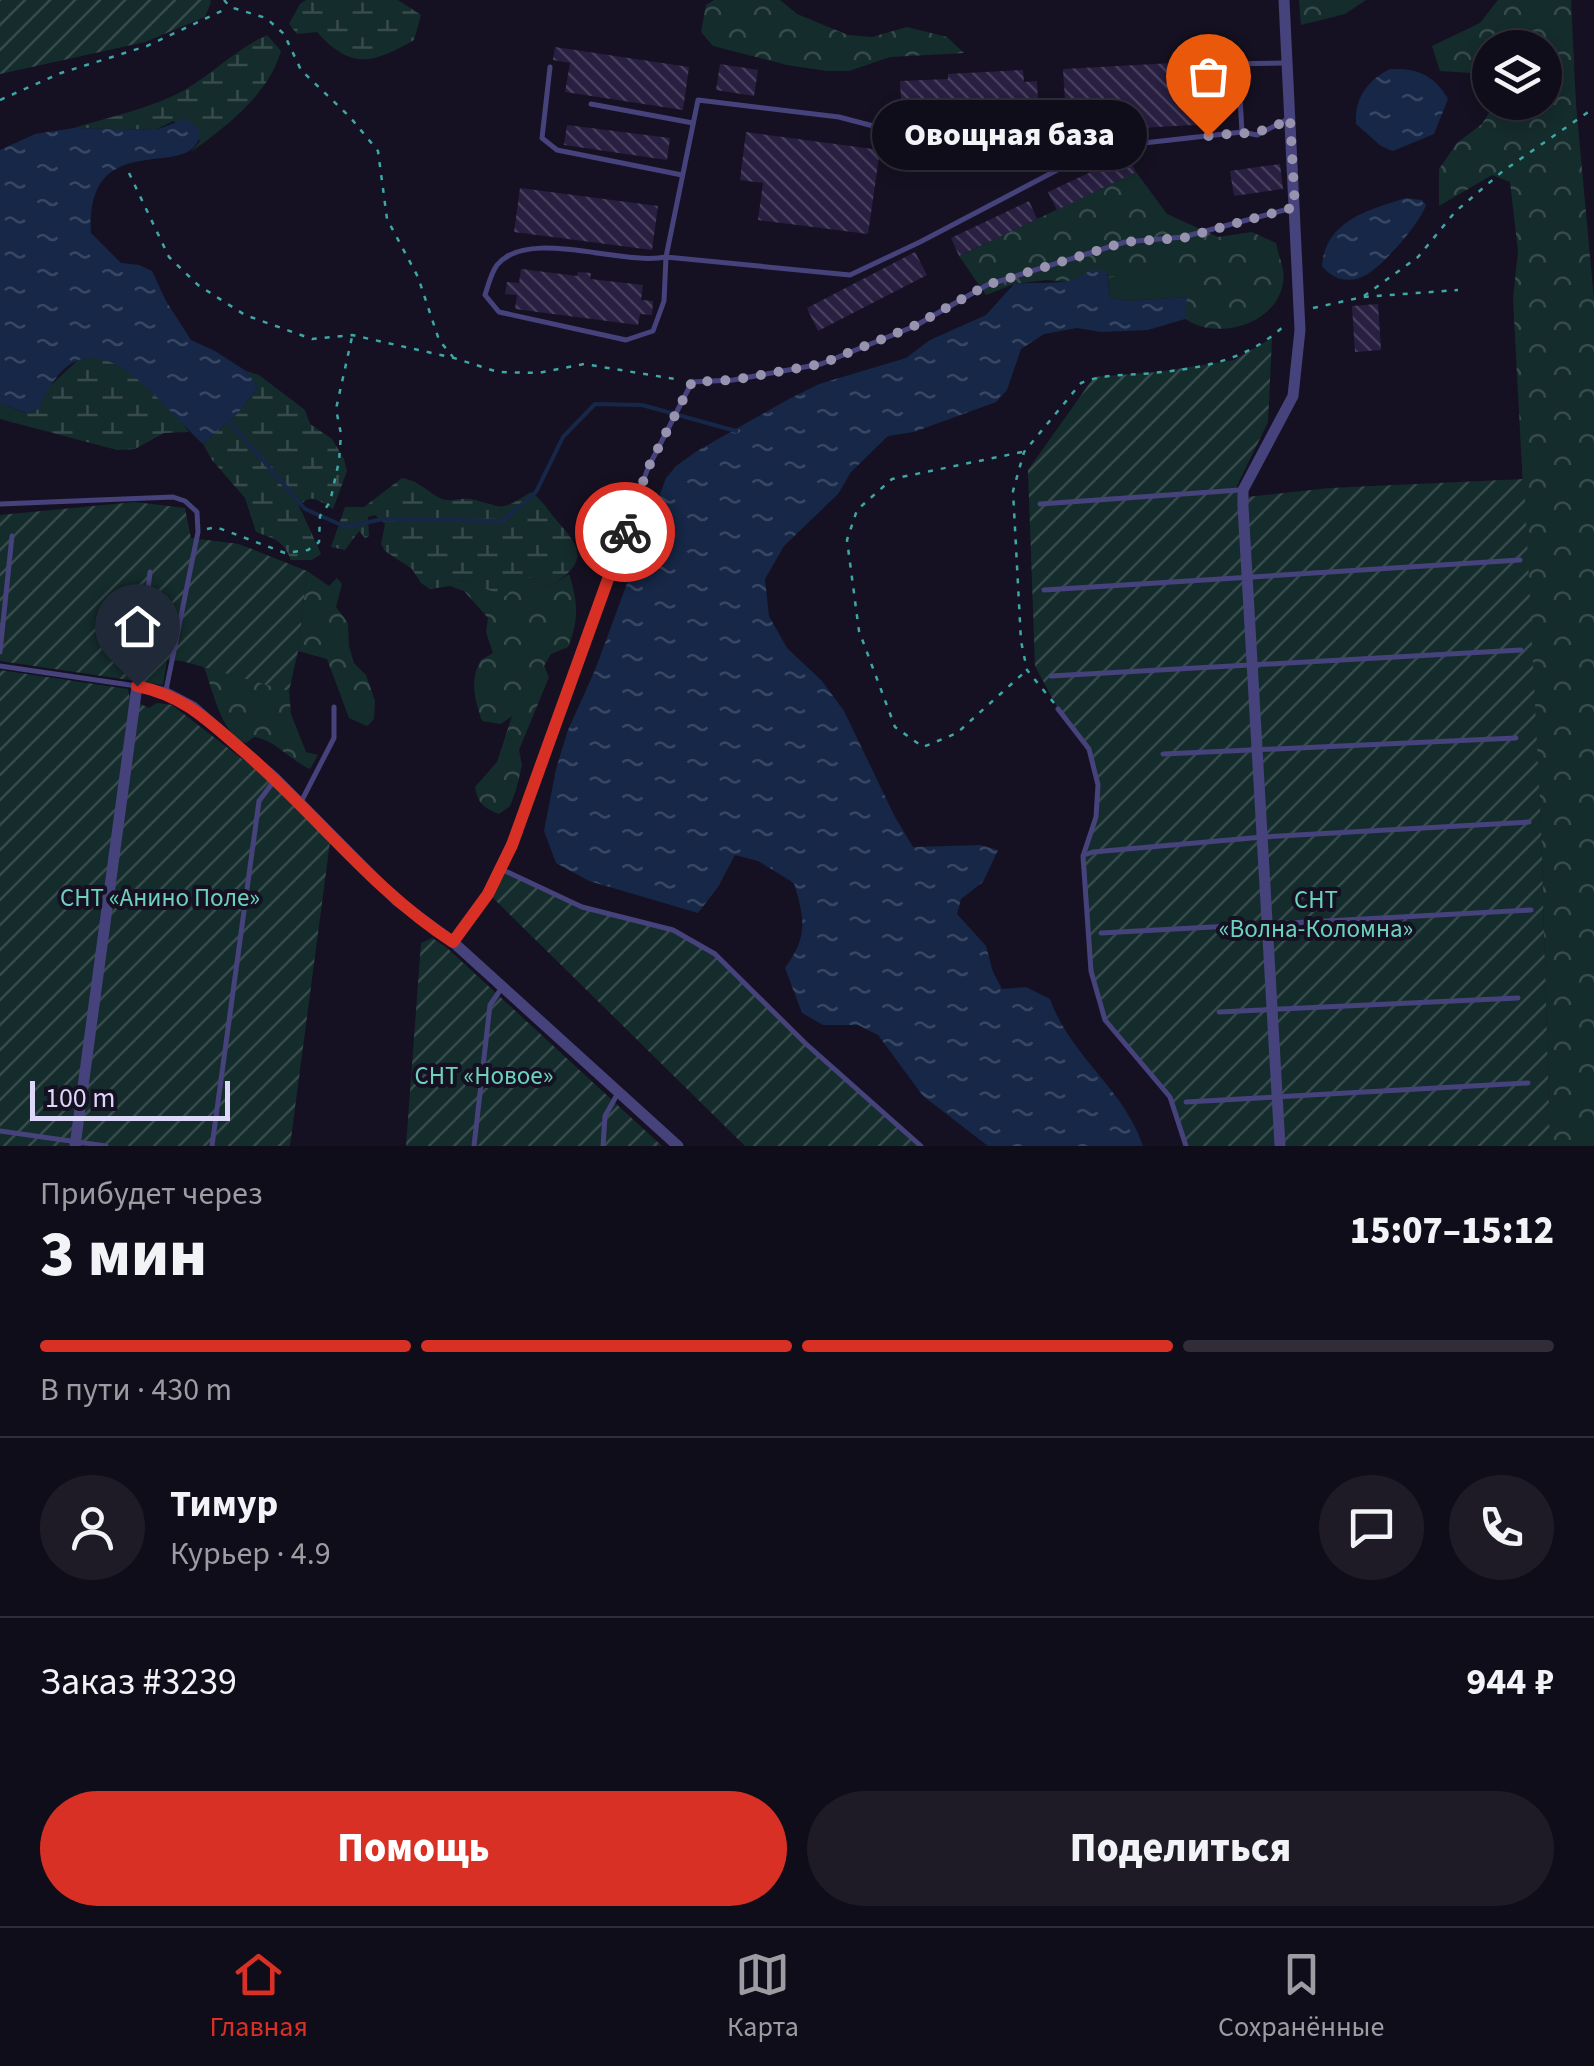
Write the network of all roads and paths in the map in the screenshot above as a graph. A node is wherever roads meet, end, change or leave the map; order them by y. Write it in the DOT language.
graph roads {
  1 [pos="224,0"];
  2 [pos="1284,0"];
  3 [pos="230,7"];
  4 [pos="1238,63"];
  5 [pos="1288,63"];
  6 [pos="1222,64"];
  7 [pos="550,67"];
  8 [pos="0,100"];
  9 [pos="591,104"];
  10 [pos="1594,108"];
  11 [pos="1290,118"];
  12 [pos="693,123"];
  13 [pos="1242,132"];
  14 [pos="1101,147"];
  15 [pos="128,173"];
  16 [pos="682,175"];
  17 [pos="1295,207"];
  18 [pos="666,257"];
  19 [pos="1458,290"];
  20 [pos="1362,297"];
  21 [pos="1299,310"];
  22 [pos="352,335"];
  23 [pos="454,358"];
  24 [pos="692,382"];
  25 [pos="1024,452"];
  26 [pos="1243,490"];
  27 [pos="0,504"];
  28 [pos="1040,504"];
  29 [pos="198,532"];
  30 [pos="12,536"];
  31 [pos="1520,560"];
  32 [pos="150,572"];
  33 [pos="1247,578"];
  34 [pos="1044,590"];
  35 [pos="1521,650"];
  36 [pos="0,652"];
  37 [pos="1252,664"];
  38 [pos="0,666"];
  39 [pos="1027,670"];
  40 [pos="1051,676"];
  41 [pos="137,686"];
  42 [pos="166,692"];
  43 [pos="334,707"];
  44 [pos="1058,708"];
  45 [pos="1516,738"];
  46 [pos="1258,752"];
  47 [pos="1163,754"];
  48 [pos="276,779"];
  49 [pos="300,803"];
  50 [pos="1529,822"];
  51 [pos="1263,837"];
  52 [pos="1083,856"];
  53 [pos="501,869"];
  54 [pos="1531,910"];
  55 [pos="1268,924"];
  56 [pos="1101,933"];
  57 [pos="453,942"];
  58 [pos="502,986"];
  59 [pos="1518,998"];
  60 [pos="1272,1010"];
  61 [pos="1219,1012"];
  62 [pos="1528,1083"];
  63 [pos="618,1092"];
  64 [pos="1278,1096"];
  65 [pos="1186,1102"];
  66 [pos="0,1131"];
  67 [pos="76,1144"];
  68 [pos="106,1146"];
  69 [pos="212,1146"];
  70 [pos="474,1146"];
  71 [pos="602,1146"];
  72 [pos="678,1146"];
  73 [pos="922,1146"];
  74 [pos="1186,1146"];
  75 [pos="1280,1146"];
  1 -- 3 [label="path"];
  2 -- 5 [label="street"];
  3 -- 8 [label="path"];
  3 -- 23 [label="path"];
  4 -- 5 [label="lane"];
  4 -- 6 [label="lane"];
  4 -- 13 [label="lane"];
  5 -- 11 [label="street"];
  7 -- 16 [label="lane"];
  9 -- 12 [label="lane"];
  10 -- 20 [label="path"];
  11 -- 13 [label="lane"];
  11 -- 17 [label="street"];
  12 -- 14 [label="lane"];
  12 -- 16 [label="lane"];
  13 -- 14 [label="lane"];
  14 -- 18 [label="lane"];
  15 -- 22 [label="path"];
  16 -- 18 [label="lane"];
  17 -- 21 [label="street"];
  17 -- 24 [label="lane"];
  18 -- 18 [label="lane"];
  19 -- 20 [label="path"];
  20 -- 21 [label="path"];
  21 -- 25 [label="path"];
  21 -- 26 [label="street"];
  22 -- 23 [label="path"];
  22 -- 29 [label="path"];
  23 -- 24 [label="path"];
  24 -- 53 [label="lane"];
  25 -- 39 [label="path"];
  25 -- 39 [label="path"];
  26 -- 28 [label="lane"];
  26 -- 33 [label="street"];
  27 -- 29 [label="lane"];
  29 -- 42 [label="lane"];
  30 -- 36 [label="lane"];
  31 -- 33 [label="lane"];
  32 -- 41 [label="lane"];
  33 -- 34 [label="lane"];
  33 -- 37 [label="street"];
  35 -- 37 [label="lane"];
  37 -- 40 [label="lane"];
  37 -- 46 [label="street"];
  38 -- 41 [label="lane"];
  39 -- 44 [label="path"];
  41 -- 42 [label="street"];
  41 -- 67 [label="street"];
  42 -- 48 [label="street"];
  43 -- 49 [label="lane"];
  44 -- 52 [label="lane"];
  45 -- 46 [label="lane"];
  46 -- 47 [label="lane"];
  46 -- 51 [label="street"];
  48 -- 49 [label="street"];
  48 -- 69 [label="lane"];
  49 -- 57 [label="street"];
  50 -- 51 [label="lane"];
  51 -- 52 [label="lane"];
  51 -- 55 [label="street"];
  52 -- 74 [label="lane"];
  53 -- 57 [label="lane"];
  53 -- 73 [label="lane"];
  54 -- 55 [label="lane"];
  55 -- 56 [label="lane"];
  55 -- 60 [label="street"];
  57 -- 58 [label="street"];
  58 -- 63 [label="street"];
  58 -- 70 [label="lane"];
  59 -- 60 [label="lane"];
  60 -- 61 [label="lane"];
  60 -- 64 [label="street"];
  62 -- 64 [label="lane"];
  63 -- 71 [label="lane"];
  63 -- 72 [label="street"];
  64 -- 65 [label="lane"];
  64 -- 75 [label="street"];
  66 -- 67 [label="lane"];
  67 -- 68 [label="lane"];
}
